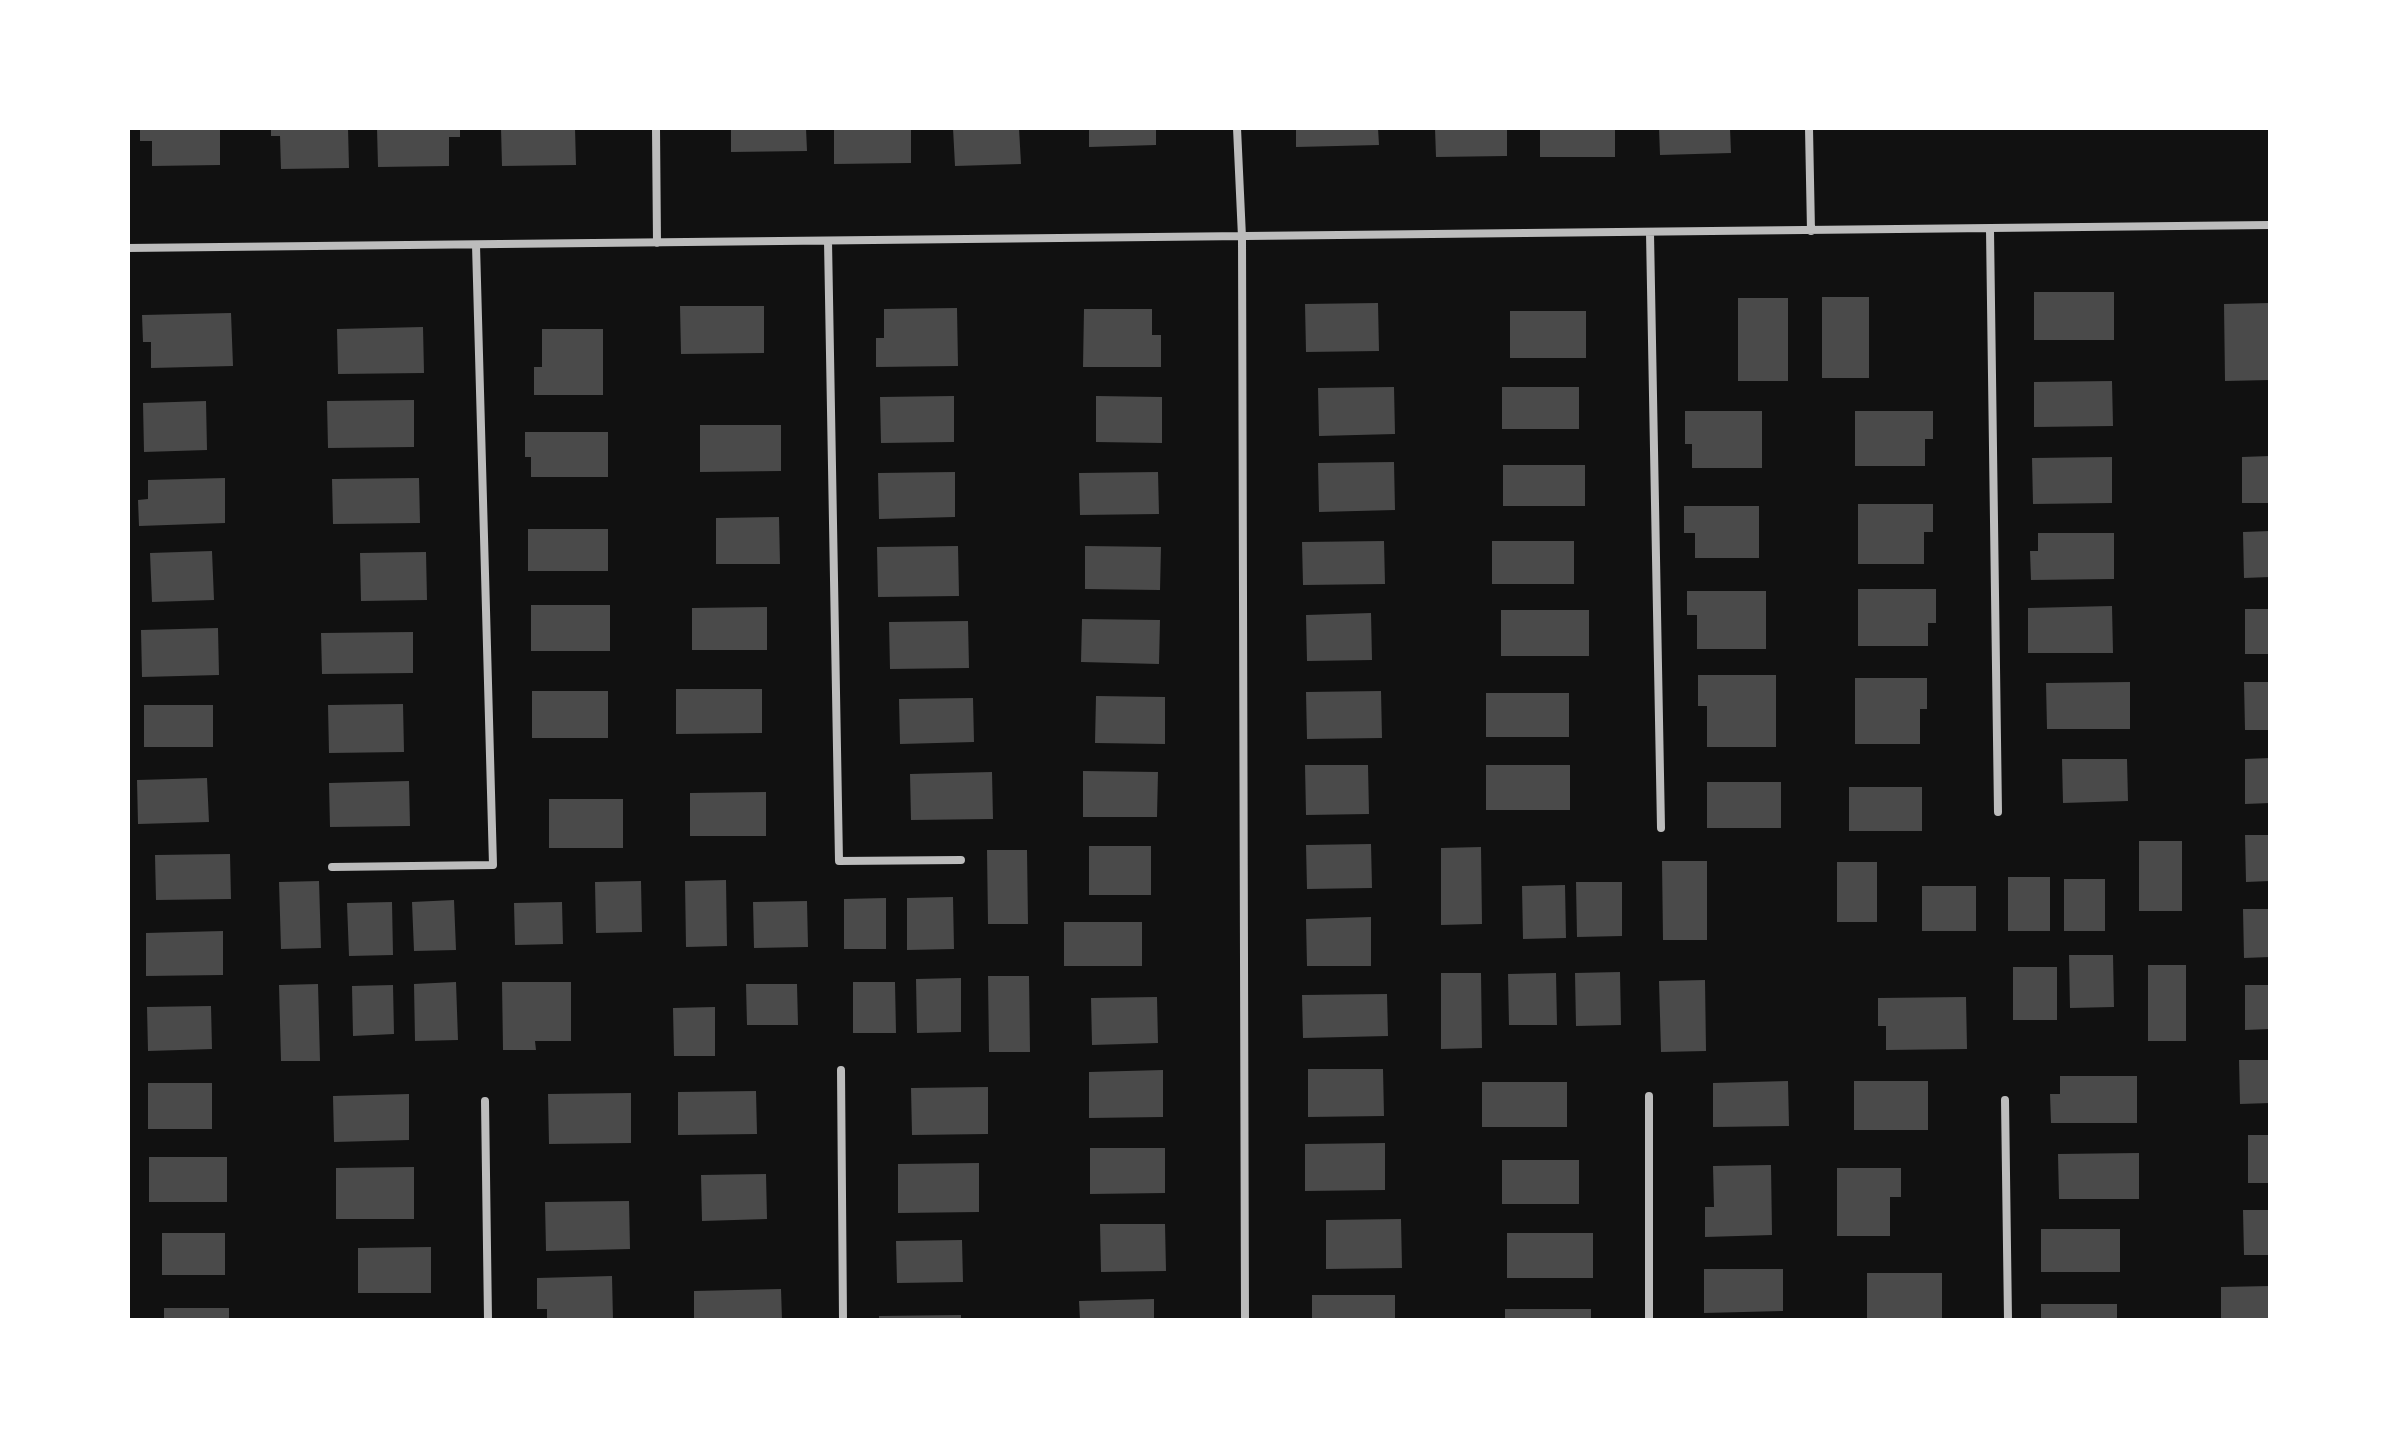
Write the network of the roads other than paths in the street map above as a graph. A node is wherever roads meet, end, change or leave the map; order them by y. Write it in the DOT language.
graph roads {
  1 [pos="656,128"];
  2 [pos="1237,128"];
  3 [pos="1809,128"];
  4 [pos="2270,225"];
  5 [pos="1990,230"];
  6 [pos="1811,231"];
  7 [pos="1650,233"];
  8 [pos="1242,237"];
  9 [pos="828,241"];
  10 [pos="657,243"];
  11 [pos="476,245"];
  12 [pos="128,248"];
  13 [pos="1998,812"];
  14 [pos="1661,828"];
  15 [pos="961,860"];
  16 [pos="332,867"];
  17 [pos="841,1070"];
  18 [pos="1649,1096"];
  19 [pos="2005,1100"];
  20 [pos="485,1101"];
  21 [pos="488,1320"];
  22 [pos="843,1320"];
  23 [pos="1245,1320"];
  24 [pos="1649,1320"];
  25 [pos="2008,1320"];
  1 -- 10 [label="street"];
  2 -- 8 [label="street"];
  3 -- 6 [label="street"];
  4 -- 5 [label="street"];
  5 -- 6 [label="street"];
  5 -- 13 [label="street"];
  6 -- 7 [label="street"];
  7 -- 8 [label="street"];
  7 -- 14 [label="street"];
  8 -- 9 [label="street"];
  8 -- 23 [label="street"];
  9 -- 10 [label="street"];
  9 -- 15 [label="street"];
  10 -- 11 [label="street"];
  11 -- 12 [label="street"];
  11 -- 16 [label="street"];
  17 -- 22 [label="street"];
  18 -- 24 [label="street"];
  19 -- 25 [label="street"];
  20 -- 21 [label="street"];
}
